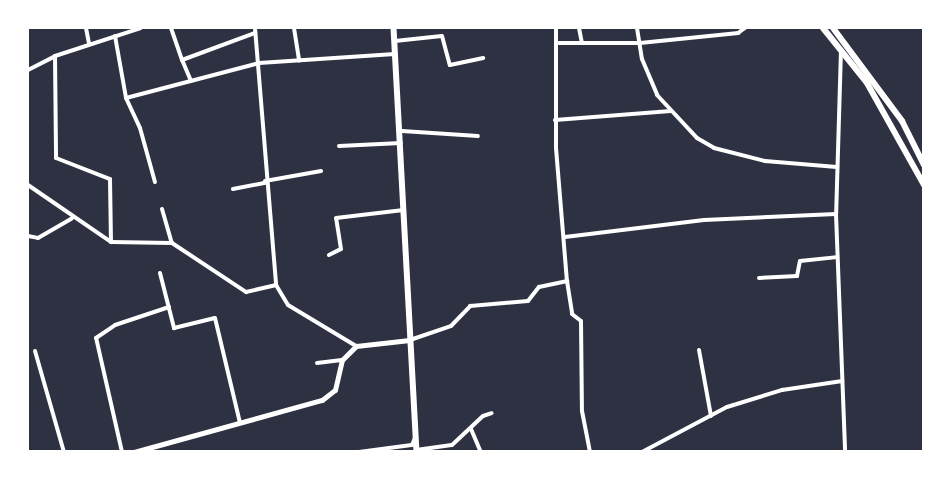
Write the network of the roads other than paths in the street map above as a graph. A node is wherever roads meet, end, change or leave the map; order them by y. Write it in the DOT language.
graph roads {
  1 [pos="86,28"];
  2 [pos="141,28"];
  3 [pos="171,28"];
  4 [pos="294,28"];
  5 [pos="394,28"];
  6 [pos="556,28"];
  7 [pos="579,28"];
  8 [pos="637,28"];
  9 [pos="745,28"];
  10 [pos="823,28"];
  11 [pos="833,28"];
  12 [pos="255,30"];
  13 [pos="115,36"];
  14 [pos="395,41"];
  15 [pos="846,42"];
  16 [pos="559,43"];
  17 [pos="582,43"];
  18 [pos="640,43"];
  19 [pos="89,44"];
  20 [pos="842,48"];
  21 [pos="396,54"];
  22 [pos="55,56"];
  23 [pos="483,58"];
  24 [pos="182,60"];
  25 [pos="299,61"];
  26 [pos="259,63"];
  27 [pos="28,70"];
  28 [pos="191,81"];
  29 [pos="126,98"];
  30 [pos="671,111"];
  31 [pos="555,120"];
  32 [pos="402,132"];
  33 [pos="478,136"];
  34 [pos="401,143"];
  35 [pos="339,146"];
  36 [pos="924,165"];
  37 [pos="837,167"];
  38 [pos="321,171"];
  39 [pos="155,182"];
  40 [pos="265,182"];
  41 [pos="28,185"];
  42 [pos="924,186"];
  43 [pos="233,189"];
  44 [pos="162,209"];
  45 [pos="406,210"];
  46 [pos="836,214"];
  47 [pos="72,218"];
  48 [pos="28,236"];
  49 [pos="565,237"];
  50 [pos="110,242"];
  51 [pos="172,243"];
  52 [pos="329,255"];
  53 [pos="837,257"];
  54 [pos="160,273"];
  55 [pos="759,278"];
  56 [pos="567,282"];
  57 [pos="276,285"];
  58 [pos="169,306"];
  59 [pos="410,340"];
  60 [pos="356,346"];
  61 [pos="698,350"];
  62 [pos="35,351"];
  63 [pos="342,360"];
  64 [pos="317,363"];
  65 [pos="842,382"];
  66 [pos="492,413"];
  67 [pos="712,416"];
  68 [pos="240,424"];
  69 [pos="471,428"];
  70 [pos="416,436"];
  71 [pos="147,450"];
  72 [pos="416,451"];
  73 [pos="64,452"];
  74 [pos="122,452"];
  75 [pos="134,452"];
  76 [pos="359,452"];
  77 [pos="480,452"];
  78 [pos="590,452"];
  79 [pos="642,452"];
  80 [pos="845,452"];
  1 -- 19 [label="street"];
  2 -- 13 [label="street"];
  3 -- 24 [label="street"];
  4 -- 25 [label="street"];
  5 -- 14 [label="main road"];
  6 -- 16 [label="street"];
  7 -- 17 [label="street"];
  8 -- 18 [label="street"];
  9 -- 18 [label="street"];
  10 -- 20 [label="highway"];
  11 -- 15 [label="highway"];
  12 -- 24 [label="street"];
  12 -- 26 [label="street"];
  13 -- 19 [label="street"];
  13 -- 29 [label="street"];
  14 -- 21 [label="main road"];
  14 -- 23 [label="street"];
  15 -- 20 [label="street"];
  15 -- 36 [label="highway"];
  16 -- 17 [label="street"];
  16 -- 31 [label="street"];
  17 -- 18 [label="street"];
  18 -- 30 [label="street"];
  19 -- 22 [label="street"];
  20 -- 37 [label="street"];
  20 -- 42 [label="highway"];
  21 -- 25 [label="street"];
  21 -- 32 [label="main road"];
  22 -- 27 [label="street"];
  22 -- 50 [label="street"];
  24 -- 28 [label="street"];
  25 -- 26 [label="street"];
  26 -- 28 [label="street"];
  26 -- 40 [label="street"];
  28 -- 29 [label="street"];
  29 -- 39 [label="street"];
  30 -- 31 [label="street"];
  30 -- 37 [label="street"];
  31 -- 49 [label="street"];
  32 -- 33 [label="street"];
  32 -- 34 [label="main road"];
  34 -- 35 [label="street"];
  34 -- 45 [label="main road"];
  37 -- 46 [label="street"];
  38 -- 40 [label="street"];
  40 -- 43 [label="street"];
  40 -- 57 [label="street"];
  41 -- 47 [label="street"];
  44 -- 51 [label="street"];
  45 -- 52 [label="street"];
  45 -- 59 [label="main road"];
  46 -- 49 [label="street"];
  46 -- 53 [label="street"];
  47 -- 48 [label="street"];
  47 -- 50 [label="street"];
  49 -- 56 [label="street"];
  50 -- 51 [label="street"];
  51 -- 57 [label="street"];
  53 -- 55 [label="street"];
  53 -- 65 [label="street"];
  54 -- 58 [label="street"];
  56 -- 59 [label="street"];
  56 -- 78 [label="street"];
  57 -- 60 [label="street"];
  58 -- 68 [label="street"];
  58 -- 74 [label="street"];
  59 -- 60 [label="street"];
  59 -- 70 [label="main road"];
  60 -- 63 [label="street"];
  61 -- 67 [label="street"];
  62 -- 73 [label="street"];
  63 -- 64 [label="street"];
  63 -- 68 [label="street"];
  65 -- 67 [label="street"];
  65 -- 80 [label="street"];
  66 -- 69 [label="street"];
  67 -- 79 [label="street"];
  68 -- 71 [label="street"];
  69 -- 72 [label="street"];
  69 -- 77 [label="street"];
  70 -- 72 [label="main road"];
  70 -- 76 [label="street"];
  71 -- 75 [label="street"];
}
